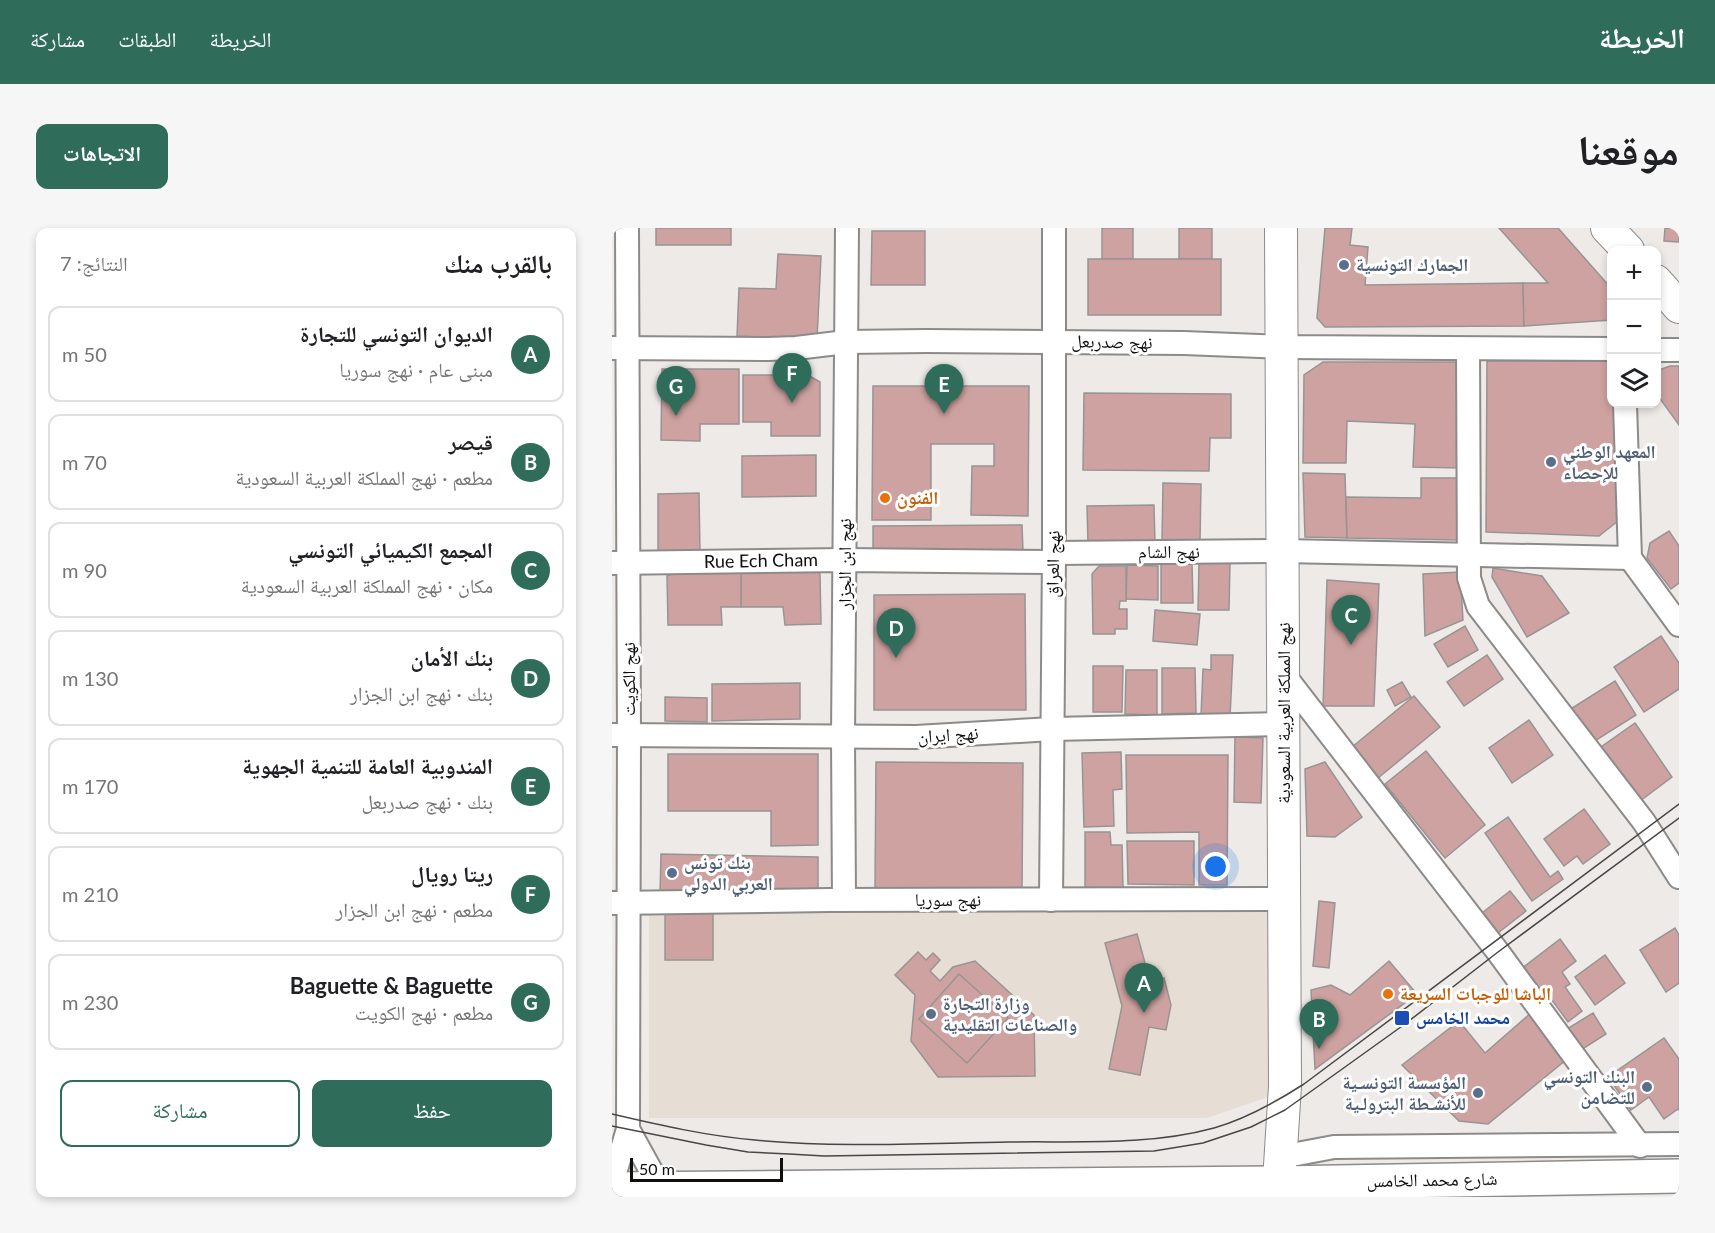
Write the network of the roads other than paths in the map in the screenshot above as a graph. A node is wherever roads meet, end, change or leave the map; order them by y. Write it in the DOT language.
graph roads {
  1 [pos="627,228"];
  2 [pos="847,228"];
  3 [pos="1054,228"];
  4 [pos="1281,228"];
  5 [pos="1607,228"];
  6 [pos="1624,246"];
  7 [pos="846,342"];
  8 [pos="1055,342"];
  9 [pos="1282,347"];
  10 [pos="620,348"];
  11 [pos="1468,349"];
  12 [pos="1607,350"];
  13 [pos="1661,350"];
  14 [pos="1679,350"];
  15 [pos="1625,408"];
  16 [pos="1283,552"];
  17 [pos="1469,555"];
  18 [pos="1054,558"];
  19 [pos="1630,558"];
  20 [pos="845,560"];
  21 [pos="620,563"];
  22 [pos="1679,626"];
  23 [pos="1284,675"];
  24 [pos="1283,724"];
  25 [pos="1052,729"];
  26 [pos="620,735"];
  27 [pos="843,736"];
  28 [pos="1679,877"];
  29 [pos="1284,899"];
  30 [pos="844,900"];
  31 [pos="1051,900"];
  32 [pos="620,903"];
  33 [pos="628,1129"];
  34 [pos="1679,1144"];
  35 [pos="1640,1146"];
  36 [pos="1679,1176"];
  37 [pos="613,1178"];
  38 [pos="1289,1183"];
  39 [pos="663,1192"];
  1 -- 10 [label="street, نهج الكويت"];
  2 -- 7 [label="street, نهج ابن الجزار"];
  3 -- 8 [label="street, نهج العراق"];
  4 -- 9 [label="main road, نهج المملكة العربية السعودية"];
  5 -- 6 [label="main road"];
  7 -- 8 [label="street, نهج صدربعل"];
  7 -- 10 [label="street, نهج صدربعل"];
  7 -- 20 [label="street, نهج ابن الجزار"];
  8 -- 9 [label="street, نهج صدربعل"];
  8 -- 18 [label="street, نهج العراق"];
  9 -- 11 [label="street, نهج صدربعل"];
  9 -- 16 [label="main road, نهج المملكة العربية السعودية"];
  10 -- 21 [label="street, نهج الكويت"];
  11 -- 12 [label="street, نهج صدربعل"];
  11 -- 17 [label="street"];
  13 -- 14 [label="street"];
  15 -- 19 [label="street"];
  16 -- 17 [label="street, نهج الشام"];
  16 -- 18 [label="street, نهج الشام"];
  16 -- 23 [label="main road, نهج المملكة العربية السعودية"];
  17 -- 19 [label="street, نهج الشام"];
  17 -- 28 [label="street"];
  18 -- 20 [label="street, Rue Ech Cham"];
  18 -- 25 [label="street, نهج العراق"];
  19 -- 22 [label="street"];
  20 -- 21 [label="street, Rue Ech Cham"];
  20 -- 27 [label="street, نهج ابن الجزار"];
  21 -- 26 [label="street, نهج الكويت"];
  23 -- 24 [label="main road, نهج المملكة العربية السعودية"];
  23 -- 35 [label="street"];
  24 -- 25 [label="street, نهج ايران"];
  24 -- 29 [label="main road, نهج المملكة العربية السعودية"];
  25 -- 27 [label="street, نهج ايران"];
  25 -- 31 [label="street, نهج العراق"];
  26 -- 27 [label="street, نهج ايران"];
  26 -- 32 [label="street, نهج الكويت"];
  27 -- 30 [label="street, نهج ابن الجزار"];
  29 -- 31 [label="street, نهج سوريا"];
  29 -- 38 [label="main road, نهج المملكة العربية السعودية"];
  30 -- 31 [label="street, نهج سوريا"];
  30 -- 32 [label="street, نهج سوريا"];
  32 -- 33 [label="street, نهج الكويت"];
  33 -- 37 [label="street, نهج الكويت"];
  33 -- 39 [label="street, نهج الكويت"];
  34 -- 35 [label="street, شارع محمد الخامس"];
  35 -- 38 [label="street, شارع محمد الخامس"];
  36 -- 38 [label="main road, شارع محمد الخامس"];
  37 -- 39 [label="main road, شارع محمد الخامس"];
  38 -- 39 [label="main road, شارع محمد الخامس"];
}
